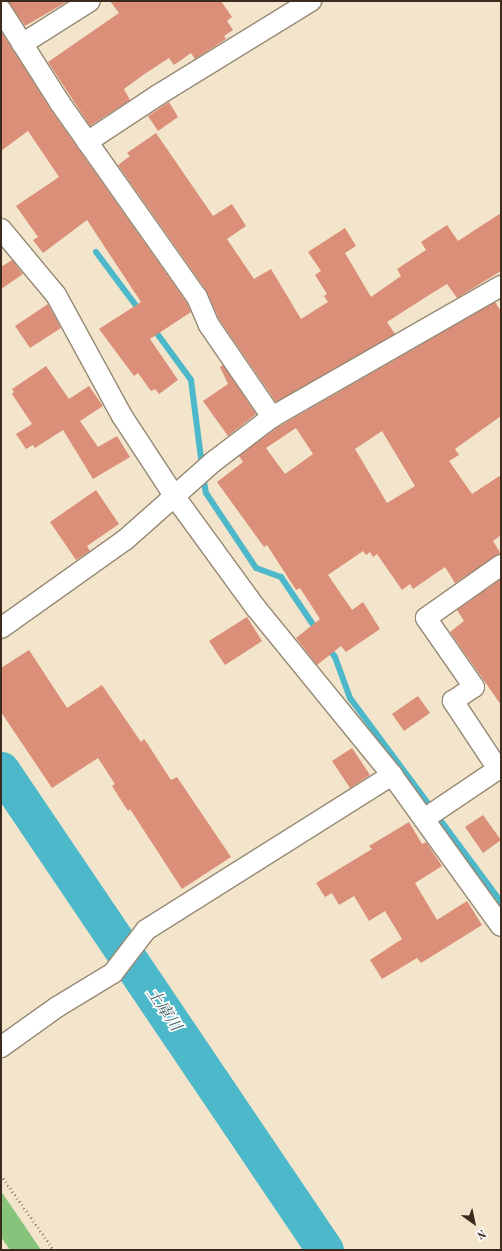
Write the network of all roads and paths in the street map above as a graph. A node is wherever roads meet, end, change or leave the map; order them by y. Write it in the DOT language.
graph roads {
  1 [pos="90,1"];
  2 [pos="311,1"];
  3 [pos="1,10"];
  4 [pos="22,44"];
  5 [pos="87,142"];
  6 [pos="1,229"];
  7 [pos="498,294"];
  8 [pos="272,417"];
  9 [pos="175,497"];
  10 [pos="501,565"];
  11 [pos="1,628"];
  12 [pos="392,775"];
  13 [pos="424,819"];
  14 [pos="501,926"];
  15 [pos="1,1047"];
  16 [pos="1,1175"];
  17 [pos="54,1250"];
  1 -- 4 [label="street"];
  2 -- 5 [label="street"];
  3 -- 4 [label="street"];
  4 -- 5 [label="street"];
  5 -- 8 [label="street"];
  6 -- 9 [label="street"];
  7 -- 8 [label="street"];
  8 -- 9 [label="street"];
  9 -- 11 [label="street"];
  9 -- 12 [label="street"];
  10 -- 13 [label="street"];
  12 -- 13 [label="street"];
  12 -- 15 [label="street"];
  13 -- 14 [label="street"];
  16 -- 17 [label="path"];
}
